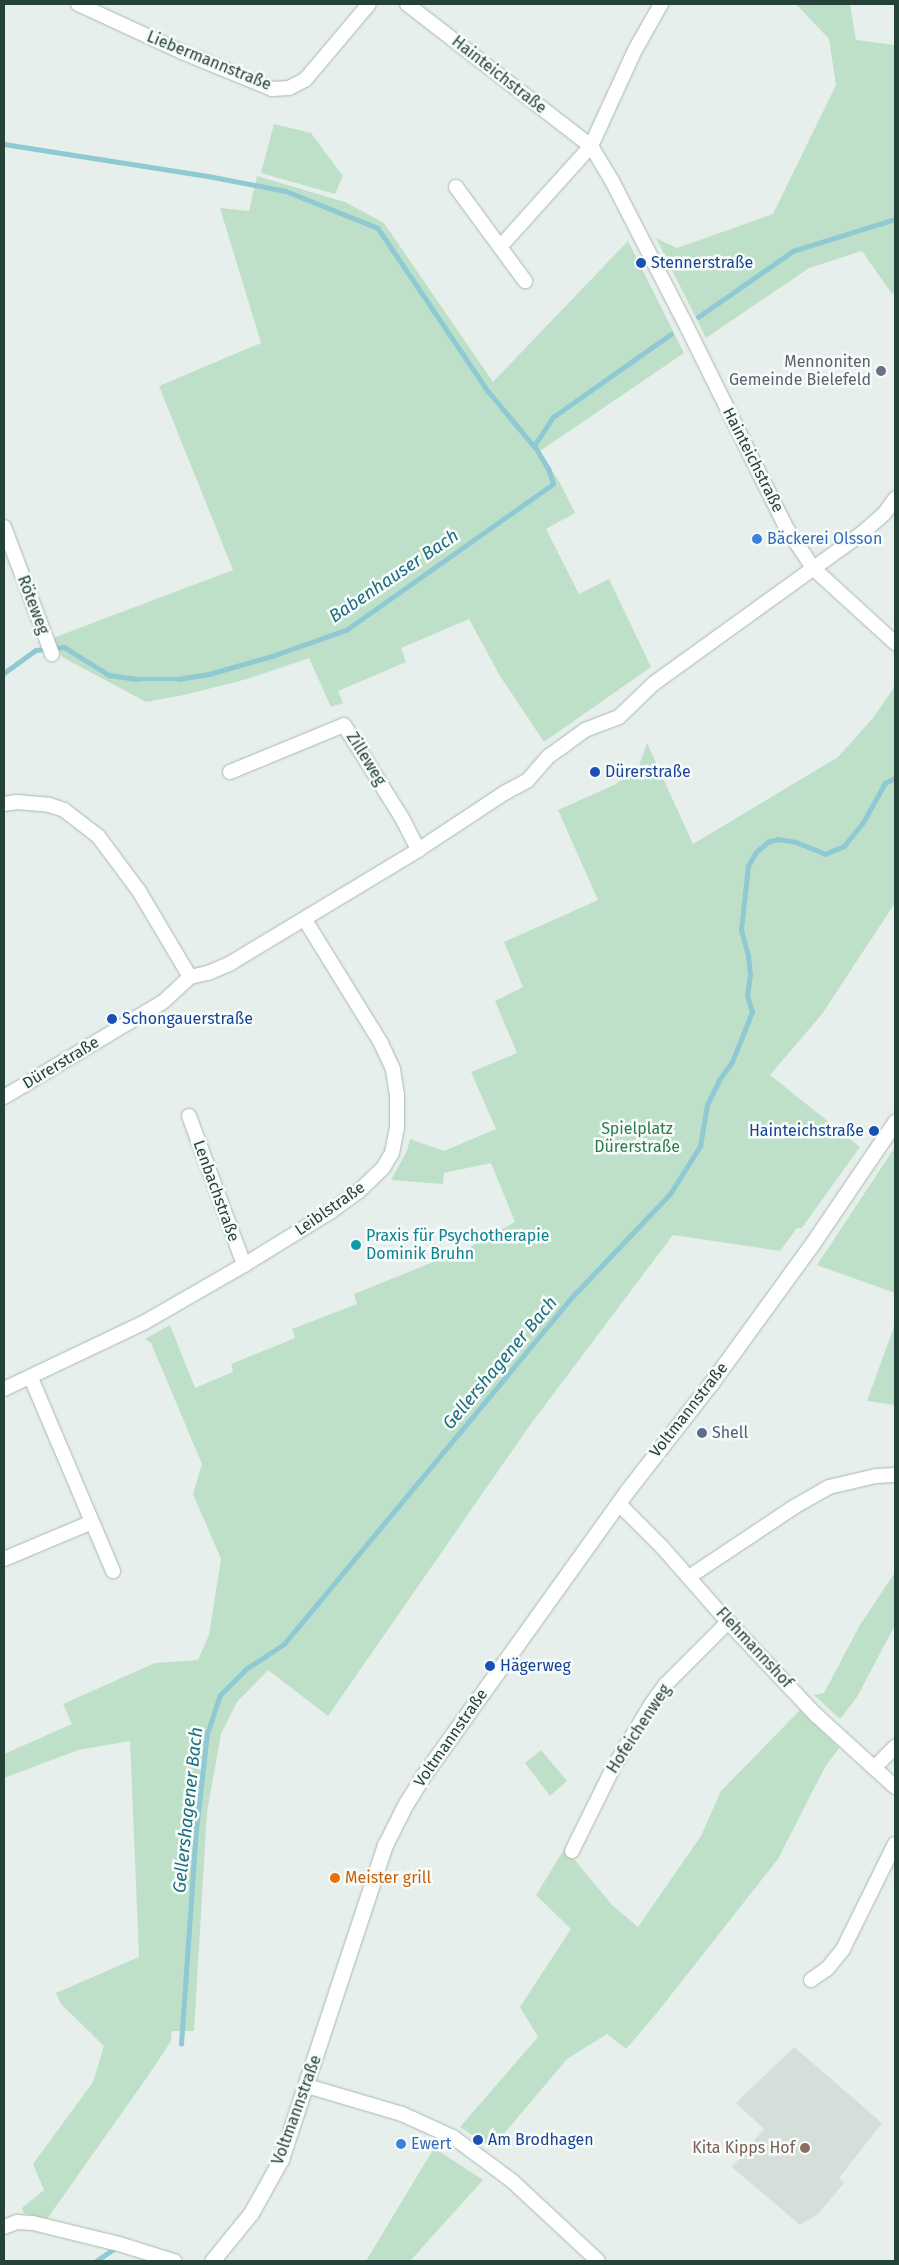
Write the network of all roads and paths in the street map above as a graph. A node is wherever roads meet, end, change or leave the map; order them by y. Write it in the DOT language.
graph roads {
  1 [pos="78,4"];
  2 [pos="369,4"];
  3 [pos="407,4"];
  4 [pos="661,4"];
  5 [pos="591,146"];
  6 [pos="456,187"];
  7 [pos="500,247"];
  8 [pos="525,281"];
  9 [pos="895,499"];
  10 [pos="4,527"];
  11 [pos="814,569"];
  12 [pos="895,643"];
  13 [pos="50,651"];
  14 [pos="230,772"];
  15 [pos="4,804"];
  16 [pos="418,850"];
  17 [pos="305,920"];
  18 [pos="190,977"];
  19 [pos="4,1097"];
  20 [pos="189,1116"];
  21 [pos="895,1122"];
  22 [pos="244,1265"];
  23 [pos="31,1378"];
  24 [pos="4,1389"];
  25 [pos="895,1476"];
  26 [pos="619,1504"];
  27 [pos="92,1522"];
  28 [pos="4,1559"];
  29 [pos="112,1571"];
  30 [pos="689,1577"];
  31 [pos="728,1622"];
  32 [pos="895,1747"];
  33 [pos="874,1768"];
  34 [pos="895,1787"];
  35 [pos="895,1844"];
  36 [pos="572,1852"];
  37 [pos="811,1980"];
  38 [pos="307,2086"];
  39 [pos="4,2227"];
  40 [pos="174,2261"];
  41 [pos="212,2261"];
  42 [pos="598,2261"];
  1 -- 2 [label="street, Liebermannstraße"];
  3 -- 5 [label="street, Hainteichstraße"];
  4 -- 5 [label="street"];
  5 -- 7 [label="street"];
  5 -- 11 [label="street, Hainteichstraße"];
  6 -- 7 [label="street"];
  7 -- 8 [label="street"];
  9 -- 11 [label="street, Dürerstraße"];
  10 -- 13 [label="street, Röteweg"];
  11 -- 12 [label="street, Hainteichstraße"];
  11 -- 16 [label="street, Dürerstraße"];
  14 -- 16 [label="street, Zilleweg"];
  15 -- 18 [label="street"];
  16 -- 17 [label="street, Dürerstraße"];
  17 -- 18 [label="street, Dürerstraße"];
  17 -- 22 [label="street, Leiblstraße"];
  18 -- 19 [label="street, Dürerstraße"];
  20 -- 22 [label="street, Lenbachstraße"];
  21 -- 26 [label="street, Voltmannstraße"];
  22 -- 23 [label="street, Leiblstraße"];
  23 -- 24 [label="street, Leiblstraße"];
  23 -- 27 [label="street"];
  25 -- 30 [label="street"];
  26 -- 30 [label="street, Flehmannshof"];
  26 -- 38 [label="street, Voltmannstraße"];
  27 -- 28 [label="street"];
  27 -- 29 [label="street"];
  30 -- 31 [label="street, Flehmannshof"];
  31 -- 33 [label="street, Flehmannshof"];
  31 -- 36 [label="street, Hofeichenweg"];
  32 -- 33 [label="street"];
  33 -- 34 [label="street, Flehmannshof"];
  35 -- 37 [label="street"];
  38 -- 41 [label="street, Voltmannstraße"];
  38 -- 42 [label="street"];
  39 -- 40 [label="street"];
}
